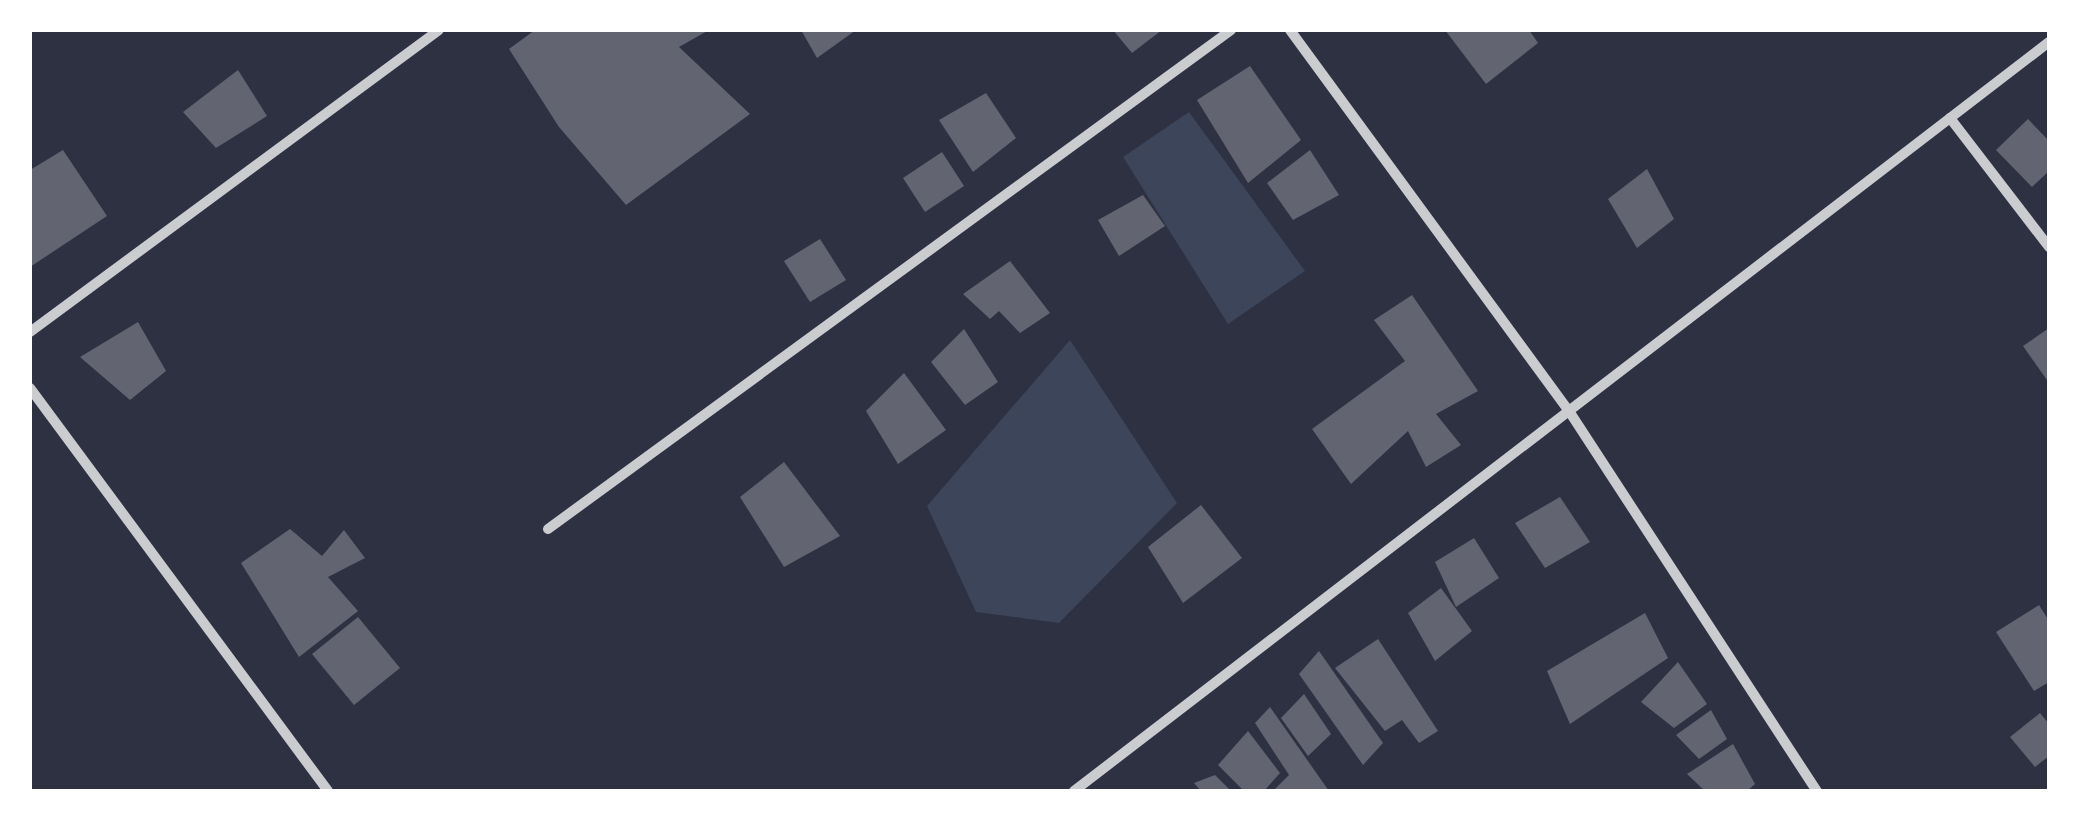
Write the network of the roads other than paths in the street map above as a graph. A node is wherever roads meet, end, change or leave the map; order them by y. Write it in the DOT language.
graph roads {
  1 [pos="439,30"];
  2 [pos="1231,30"];
  3 [pos="1290,30"];
  4 [pos="2049,42"];
  5 [pos="1950,118"];
  6 [pos="2049,247"];
  7 [pos="30,332"];
  8 [pos="30,388"];
  9 [pos="1569,411"];
  10 [pos="548,529"];
  11 [pos="328,791"];
  12 [pos="1074,791"];
  13 [pos="1817,791"];
  1 -- 7 [label="street"];
  2 -- 10 [label="street"];
  3 -- 9 [label="street"];
  4 -- 5 [label="street"];
  5 -- 6 [label="street"];
  5 -- 9 [label="street"];
  8 -- 11 [label="street"];
  9 -- 12 [label="street"];
  9 -- 13 [label="street"];
}
